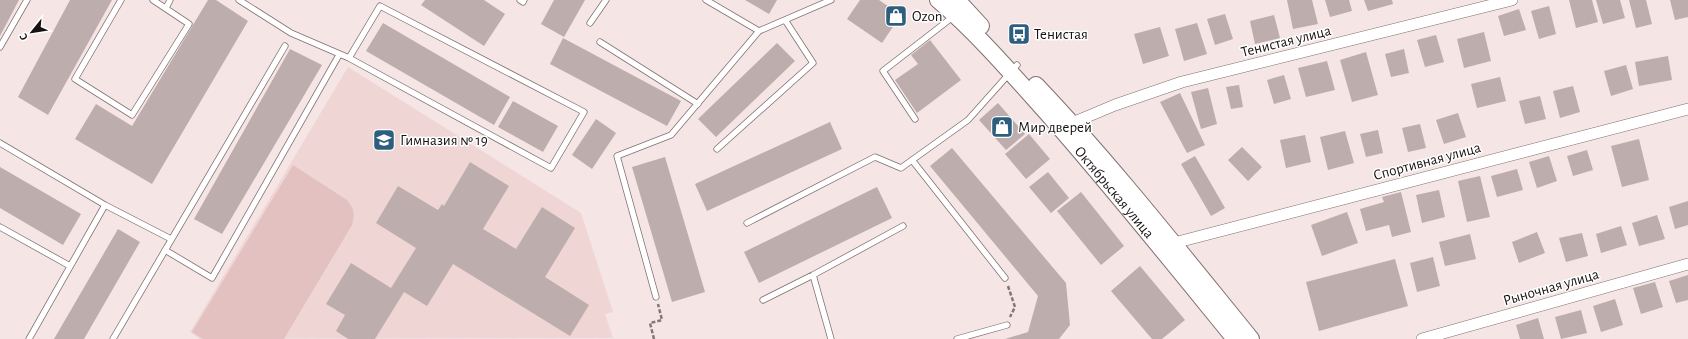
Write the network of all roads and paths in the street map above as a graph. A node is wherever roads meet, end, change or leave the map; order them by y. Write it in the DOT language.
graph roads {
  1 [pos="27,0"];
  2 [pos="121,0"];
  3 [pos="153,0"];
  4 [pos="170,0"];
  5 [pos="239,0"];
  6 [pos="520,0"];
  7 [pos="524,0"];
  8 [pos="606,0"];
  9 [pos="706,0"];
  10 [pos="831,0"];
  11 [pos="938,0"];
  12 [pos="1512,0"];
  13 [pos="961,6"];
  14 [pos="166,8"];
  15 [pos="785,20"];
  16 [pos="590,24"];
  17 [pos="759,31"];
  18 [pos="600,42"];
  19 [pos="285,46"];
  20 [pos="0,47"];
  21 [pos="339,55"];
  22 [pos="349,58"];
  23 [pos="1014,69"];
  24 [pos="698,104"];
  25 [pos="1688,109"];
  26 [pos="915,119"];
  27 [pos="1072,123"];
  28 [pos="0,143"];
  29 [pos="717,149"];
  30 [pos="912,160"];
  31 [pos="105,205"];
  32 [pos="747,223"];
  33 [pos="903,226"];
  34 [pos="0,227"];
  35 [pos="171,239"];
  36 [pos="1174,243"];
  37 [pos="165,250"];
  38 [pos="1688,264"];
  39 [pos="70,266"];
  40 [pos="813,275"];
  41 [pos="1005,278"];
  42 [pos="656,297"];
  43 [pos="763,300"];
  44 [pos="1007,325"];
  45 [pos="29,339"];
  46 [pos="113,339"];
  47 [pos="654,339"];
  48 [pos="831,339"];
  49 [pos="956,339"];
  50 [pos="1235,339"];
  51 [pos="1251,339"];
  52 [pos="1422,339"];
  1 -- 20 [label="lane"];
  2 -- 14 [label="lane"];
  3 -- 14 [label="lane"];
  4 -- 14 [label="lane"];
  5 -- 21 [label="lane"];
  6 -- 7 [label="lane"];
  8 -- 16 [label="lane"];
  9 -- 17 [label="lane"];
  10 -- 15 [label="lane"];
  11 -- 13 [label="main road, Октябрьская улица"];
  12 -- 27 [label="street, Тенистая улица"];
  13 -- 23 [label="main road, Октябрьская улица"];
  13 -- 26 [label="lane"];
  15 -- 17 [label="lane"];
  15 -- 29 [label="lane"];
  17 -- 24 [label="lane"];
  18 -- 24 [label="lane"];
  19 -- 35 [label="lane"];
  21 -- 22 [label="lane"];
  21 -- 37 [label="lane"];
  22 -- 22 [label="lane"];
  23 -- 27 [label="main road, Октябрьская улица"];
  23 -- 30 [label="lane"];
  23 -- 50 [label="main road, Октябрьская улица"];
  24 -- 42 [label="lane"];
  25 -- 36 [label="street, Спортивная улица"];
  27 -- 36 [label="main road, Октябрьская улица"];
  28 -- 31 [label="lane"];
  30 -- 32 [label="lane"];
  30 -- 41 [label="lane"];
  31 -- 35 [label="lane"];
  31 -- 39 [label="lane"];
  33 -- 40 [label="lane"];
  34 -- 39 [label="lane"];
  35 -- 37 [label="lane"];
  36 -- 51 [label="main road, Октябрьская улица"];
  37 -- 46 [label="lane"];
  38 -- 52 [label="street, Рыночная улица"];
  39 -- 45 [label="lane"];
  40 -- 43 [label="lane"];
  40 -- 48 [label="lane"];
  41 -- 44 [label="path"];
  42 -- 47 [label="path"];
  44 -- 49 [label="lane"];
}
